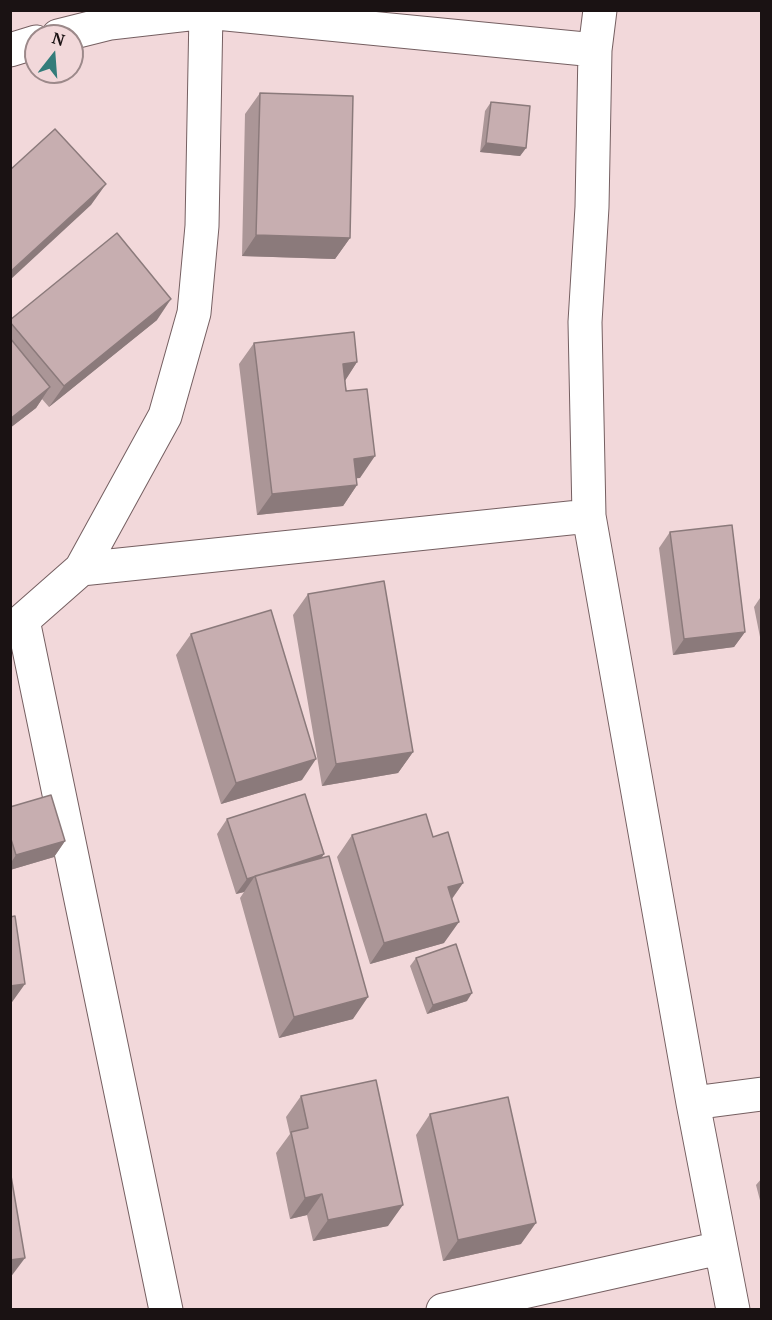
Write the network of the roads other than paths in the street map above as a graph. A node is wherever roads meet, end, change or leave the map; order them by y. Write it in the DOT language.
graph roads {
  1 [pos="600,10"];
  2 [pos="206,12"];
  3 [pos="84,30"];
  4 [pos="595,50"];
  5 [pos="589,516"];
  6 [pos="81,569"];
  7 [pos="17,625"];
  8 [pos="762,1094"];
  9 [pos="693,1103"];
  10 [pos="720,1248"];
  11 [pos="166,1310"];
  12 [pos="443,1310"];
  13 [pos="733,1310"];
  1 -- 4 [label="street"];
  2 -- 3 [label="street"];
  2 -- 4 [label="street"];
  2 -- 6 [label="street"];
  4 -- 5 [label="street"];
  5 -- 6 [label="street"];
  5 -- 9 [label="street"];
  6 -- 7 [label="street"];
  7 -- 11 [label="street"];
  8 -- 9 [label="street"];
  9 -- 10 [label="street"];
  10 -- 12 [label="street"];
  10 -- 13 [label="street"];
}
